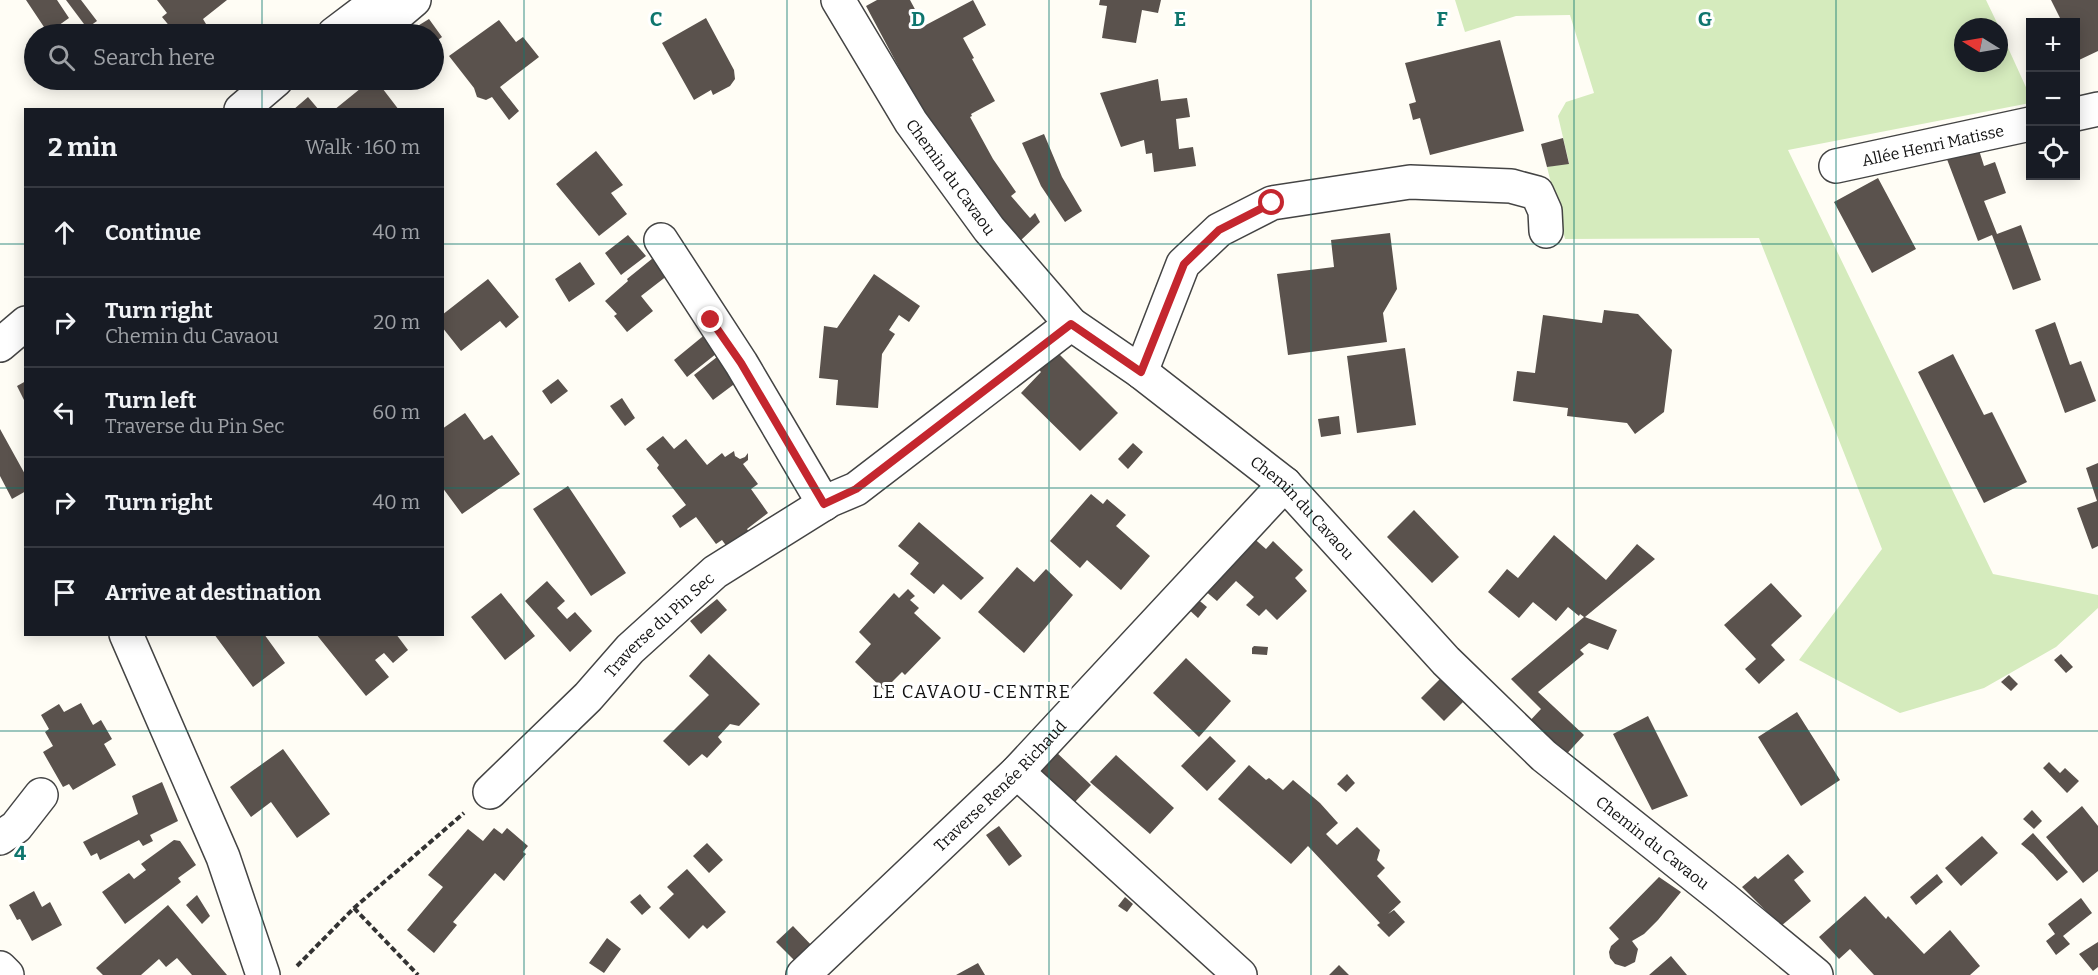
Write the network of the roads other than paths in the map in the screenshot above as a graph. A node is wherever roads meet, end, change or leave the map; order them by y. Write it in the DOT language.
graph roads {
  1 [pos="379,0"];
  2 [pos="414,0"];
  3 [pos="838,0"];
  4 [pos="347,24"];
  5 [pos="386,24"];
  6 [pos="264,90"];
  7 [pos="243,108"];
  8 [pos="2098,109"];
  9 [pos="2080,113"];
  10 [pos="2026,125"];
  11 [pos="1836,166"];
  12 [pos="1546,231"];
  13 [pos="661,240"];
  14 [pos="1071,324"];
  15 [pos="24,325"];
  16 [pos="0,345"];
  17 [pos="1141,372"];
  18 [pos="1285,484"];
  19 [pos="824,504"];
  20 [pos="127,636"];
  21 [pos="1017,772"];
  22 [pos="490,792"];
  23 [pos="41,795"];
  24 [pos="0,838"];
  25 [pos="0,969"];
  26 [pos="7,975"];
  27 [pos="263,975"];
  28 [pos="803,975"];
  29 [pos="1240,975"];
  30 [pos="1816,975"];
  1 -- 4 [label="street"];
  2 -- 5 [label="street"];
  3 -- 14 [label="street, Chemin du Cavaou"];
  6 -- 7 [label="street"];
  8 -- 9 [label="street"];
  10 -- 11 [label="street, Allée Henri Matisse"];
  12 -- 17 [label="street"];
  13 -- 19 [label="street"];
  14 -- 17 [label="street, Chemin du Cavaou"];
  14 -- 19 [label="street, Traverse du Pin Sec"];
  15 -- 16 [label="street"];
  17 -- 18 [label="street, Chemin du Cavaou"];
  18 -- 21 [label="street, Traverse Renée Richaud"];
  18 -- 30 [label="street, Chemin du Cavaou"];
  19 -- 22 [label="street, Traverse du Pin Sec"];
  20 -- 27 [label="street"];
  21 -- 28 [label="street, Traverse Renée Richaud"];
  21 -- 29 [label="street"];
  23 -- 24 [label="street"];
  25 -- 26 [label="street"];
}
